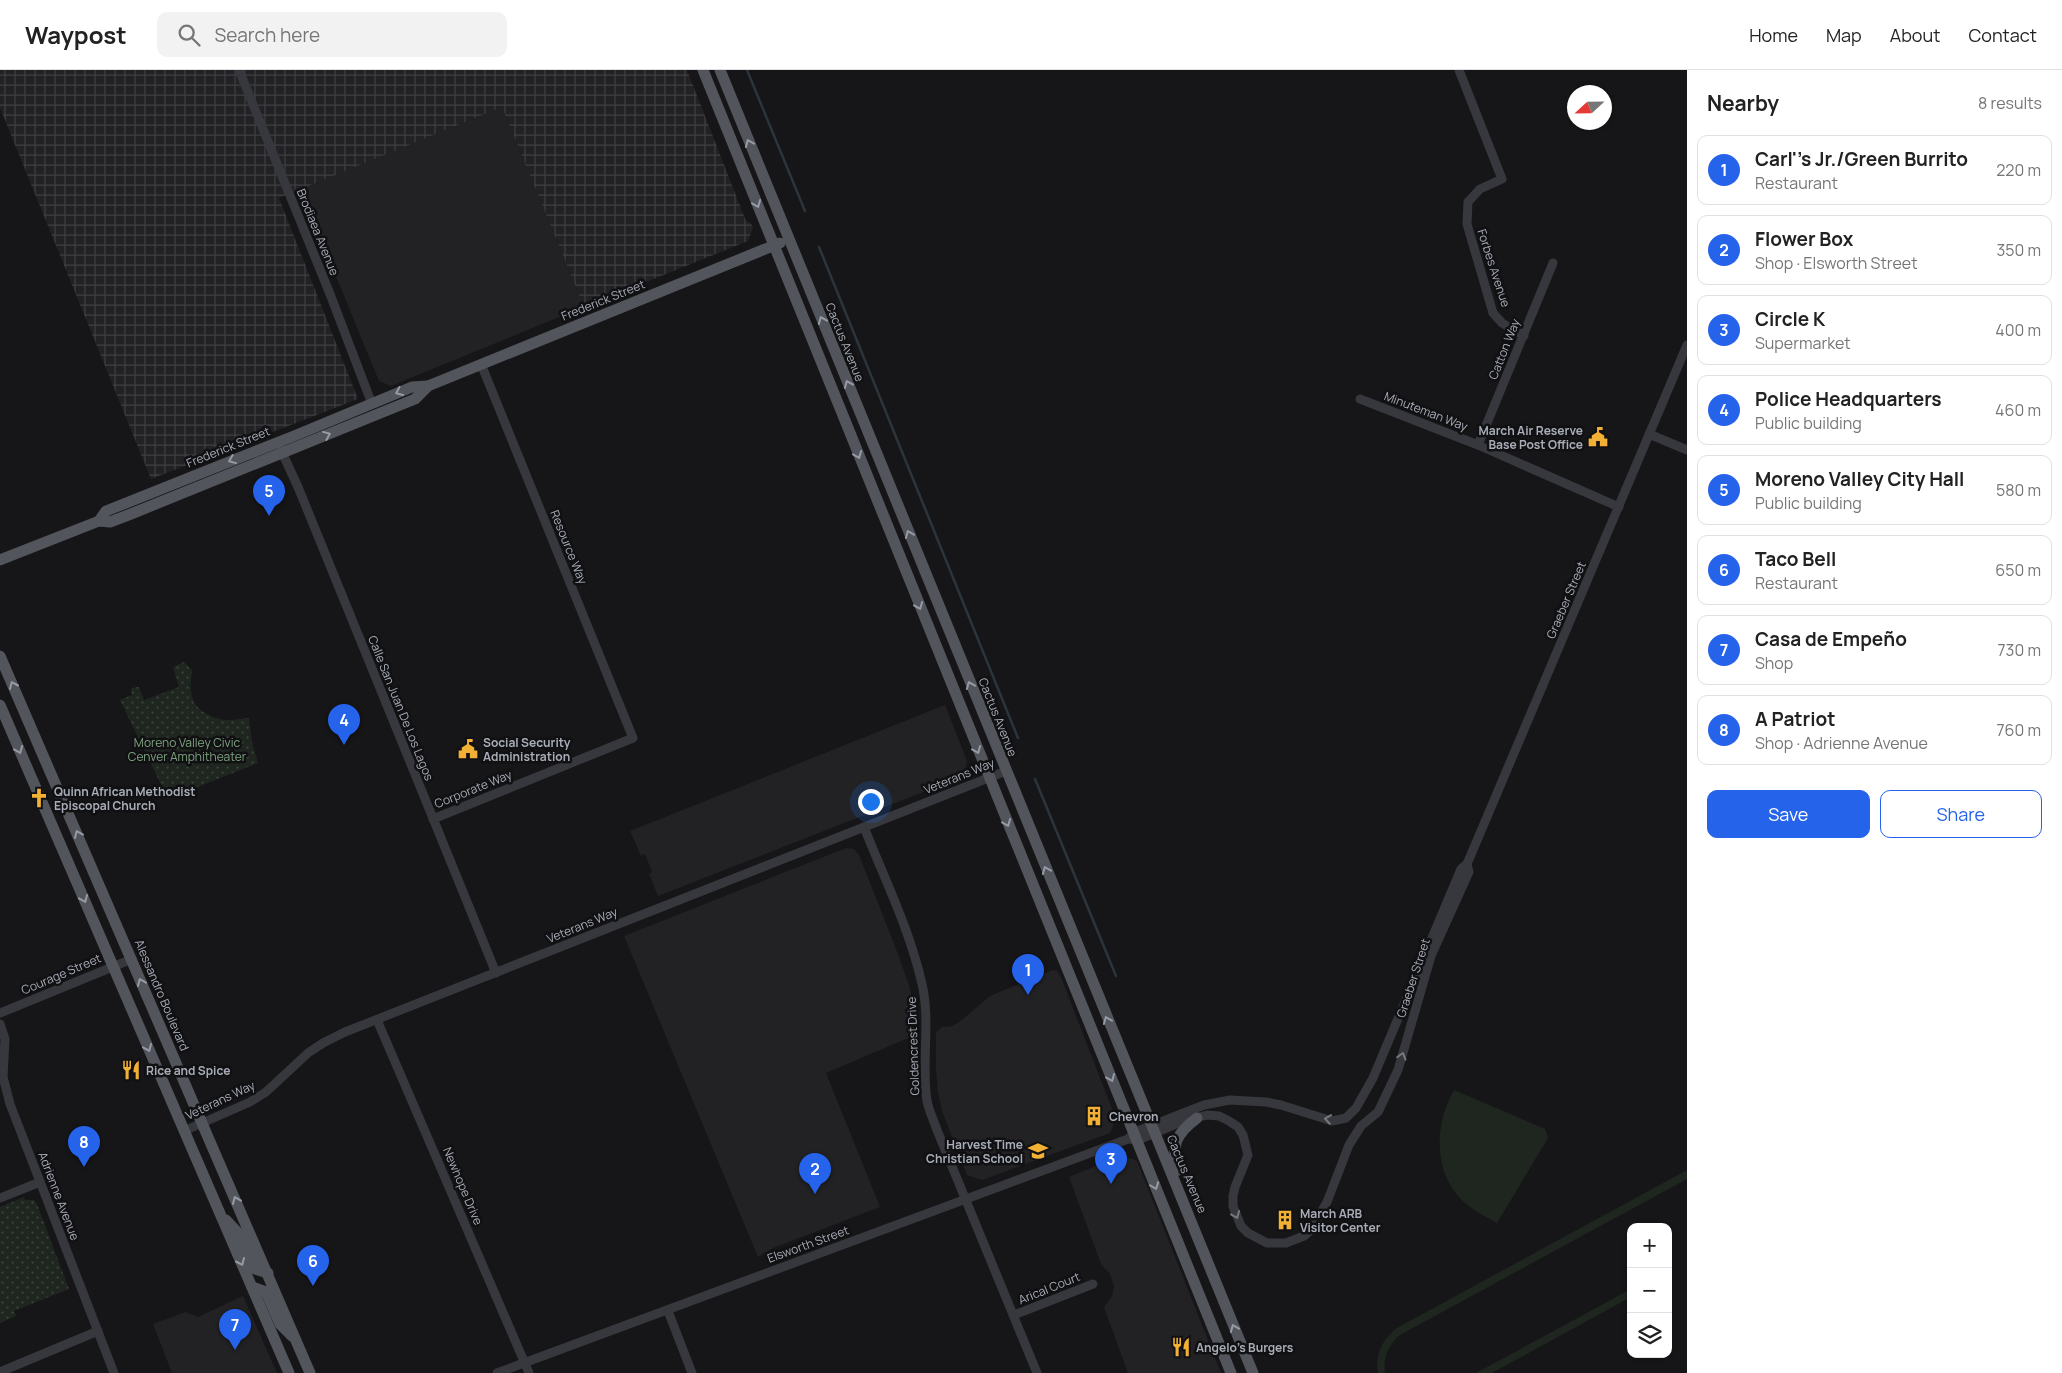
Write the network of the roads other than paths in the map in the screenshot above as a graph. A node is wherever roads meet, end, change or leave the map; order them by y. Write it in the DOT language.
graph roads {
  1 [pos="239,70"];
  2 [pos="703,70"];
  3 [pos="720,70"];
  4 [pos="1459,70"];
  5 [pos="788,239"];
  6 [pos="773,246"];
  7 [pos="1553,263"];
  8 [pos="1524,336"];
  9 [pos="1687,345"];
  10 [pos="481,364"];
  11 [pos="428,386"];
  12 [pos="1360,399"];
  13 [pos="372,404"];
  14 [pos="1649,434"];
  15 [pos="1478,445"];
  16 [pos="280,448"];
  17 [pos="1687,450"];
  18 [pos="199,473"];
  19 [pos="1619,508"];
  20 [pos="131,514"];
  21 [pos="99,521"];
  22 [pos="0,560"];
  23 [pos="0,656"];
  24 [pos="0,705"];
  25 [pos="633,738"];
  26 [pos="1006,771"];
  27 [pos="988,778"];
  28 [pos="433,819"];
  29 [pos="864,827"];
  30 [pos="1466,864"];
  31 [pos="132,959"];
  32 [pos="113,966"];
  33 [pos="496,972"];
  34 [pos="0,1013"];
  35 [pos="377,1020"];
  36 [pos="0,1024"];
  37 [pos="1196,1118"];
  38 [pos="203,1122"];
  39 [pos="1153,1129"];
  40 [pos="184,1131"];
  41 [pos="1241,1132"];
  42 [pos="1134,1137"];
  43 [pos="1254,1144"];
  44 [pos="40,1182"];
  45 [pos="0,1198"];
  46 [pos="965,1199"];
  47 [pos="218,1211"];
  48 [pos="1188,1213"];
  49 [pos="268,1273"];
  50 [pos="1093,1284"];
  51 [pos="252,1287"];
  52 [pos="668,1311"];
  53 [pos="1014,1315"];
  54 [pos="98,1331"];
  55 [pos="296,1341"];
  56 [pos="525,1363"];
  57 [pos="0,1372"];
  58 [pos="114,1373"];
  59 [pos="288,1373"];
  60 [pos="310,1373"];
  61 [pos="497,1373"];
  62 [pos="529,1373"];
  63 [pos="692,1373"];
  64 [pos="1037,1373"];
  65 [pos="1231,1373"];
  66 [pos="1253,1373"];
  1 -- 13 [label="street, Brodiaea Avenue"];
  2 -- 6 [label="main road, one-way"];
  5 -- 3 [label="main road, Cactus Avenue, one-way"];
  4 -- 8 [label="street, Forbes Avenue"];
  5 -- 6 [label="main road, Frederick Street"];
  26 -- 5 [label="main road, Cactus Avenue, one-way"];
  6 -- 10 [label="main road, Frederick Street"];
  6 -- 27 [label="main road, one-way"];
  7 -- 8 [label="street, Catton Way"];
  8 -- 15 [label="street, Catton Way"];
  9 -- 14 [label="street, Graeber Street"];
  10 -- 11 [label="main road, Frederick Street"];
  10 -- 25 [label="street, Resource Way"];
  11 -- 13 [label="main road, Frederick Street, one-way"];
  16 -- 11 [label="main road, Frederick Street, one-way"];
  12 -- 15 [label="street, Minuteman Way"];
  13 -- 16 [label="main road, Frederick Street"];
  14 -- 17 [label="street"];
  14 -- 19 [label="street, Graeber Street"];
  15 -- 19 [label="street, Minuteman Way"];
  16 -- 18 [label="main road, Frederick Street, one-way"];
  16 -- 20 [label="main road, Frederick Street"];
  16 -- 28 [label="street, Calle San Juan De Los Lagos"];
  18 -- 20 [label="main road"];
  18 -- 21 [label="main road, Frederick Street"];
  19 -- 30 [label="street, Graeber Street"];
  20 -- 21 [label="main road, Frederick Street"];
  21 -- 22 [label="main road, Frederick Street"];
  31 -- 23 [label="main road, Alessandro Boulevard, one-way"];
  24 -- 32 [label="main road, one-way"];
  25 -- 28 [label="street, Corporate Way"];
  26 -- 27 [label="street, Veterans Way"];
  39 -- 26 [label="main road, Cactus Avenue, one-way"];
  27 -- 29 [label="street, Veterans Way"];
  27 -- 42 [label="main road, one-way"];
  28 -- 33 [label="street, Calle San Juan De Los Lagos"];
  29 -- 33 [label="street, Veterans Way"];
  29 -- 46 [label="street, Goldencrest Drive"];
  30 -- 39 [label="street, Graeber Street, one-way"];
  41 -- 30 [label="street, Graeber Street, one-way"];
  31 -- 32 [label="street, Courage Street"];
  38 -- 31 [label="main road, Alessandro Boulevard, one-way"];
  32 -- 34 [label="street, Courage Street"];
  32 -- 40 [label="main road, one-way"];
  33 -- 35 [label="street, Veterans Way"];
  35 -- 38 [label="street, Veterans Way"];
  35 -- 56 [label="street, Newhope Drive"];
  36 -- 44 [label="street, Adrienne Avenue"];
  37 -- 39 [label="street"];
  37 -- 41 [label="street"];
  37 -- 48 [label="main road"];
  38 -- 40 [label="street, Veterans Way"];
  49 -- 38 [label="main road, Alessandro Boulevard, one-way"];
  39 -- 42 [label="street, Elsworth Street"];
  39 -- 48 [label="main road, Cactus Avenue"];
  40 -- 47 [label="main road"];
  41 -- 43 [label="street"];
  42 -- 46 [label="street, Elsworth Street"];
  42 -- 65 [label="main road, one-way"];
  44 -- 45 [label="street"];
  44 -- 54 [label="street, Adrienne Avenue"];
  46 -- 52 [label="street, Elsworth Street"];
  46 -- 53 [label="street, Goldencrest Drive"];
  47 -- 49 [label="main road"];
  47 -- 51 [label="main road, one-way"];
  66 -- 48 [label="main road, Cactus Avenue, one-way"];
  49 -- 55 [label="main road, Alessandro Boulevard"];
  50 -- 53 [label="street, Arical Court"];
  51 -- 55 [label="main road"];
  51 -- 59 [label="main road"];
  52 -- 56 [label="street, Elsworth Street"];
  52 -- 63 [label="street"];
  53 -- 64 [label="street, Goldencrest Drive"];
  54 -- 57 [label="street"];
  54 -- 58 [label="street, Adrienne Avenue"];
  55 -- 60 [label="main road, Alessandro Boulevard"];
  56 -- 61 [label="street, Elsworth Street"];
  56 -- 62 [label="street, Newhope Drive"];
}
